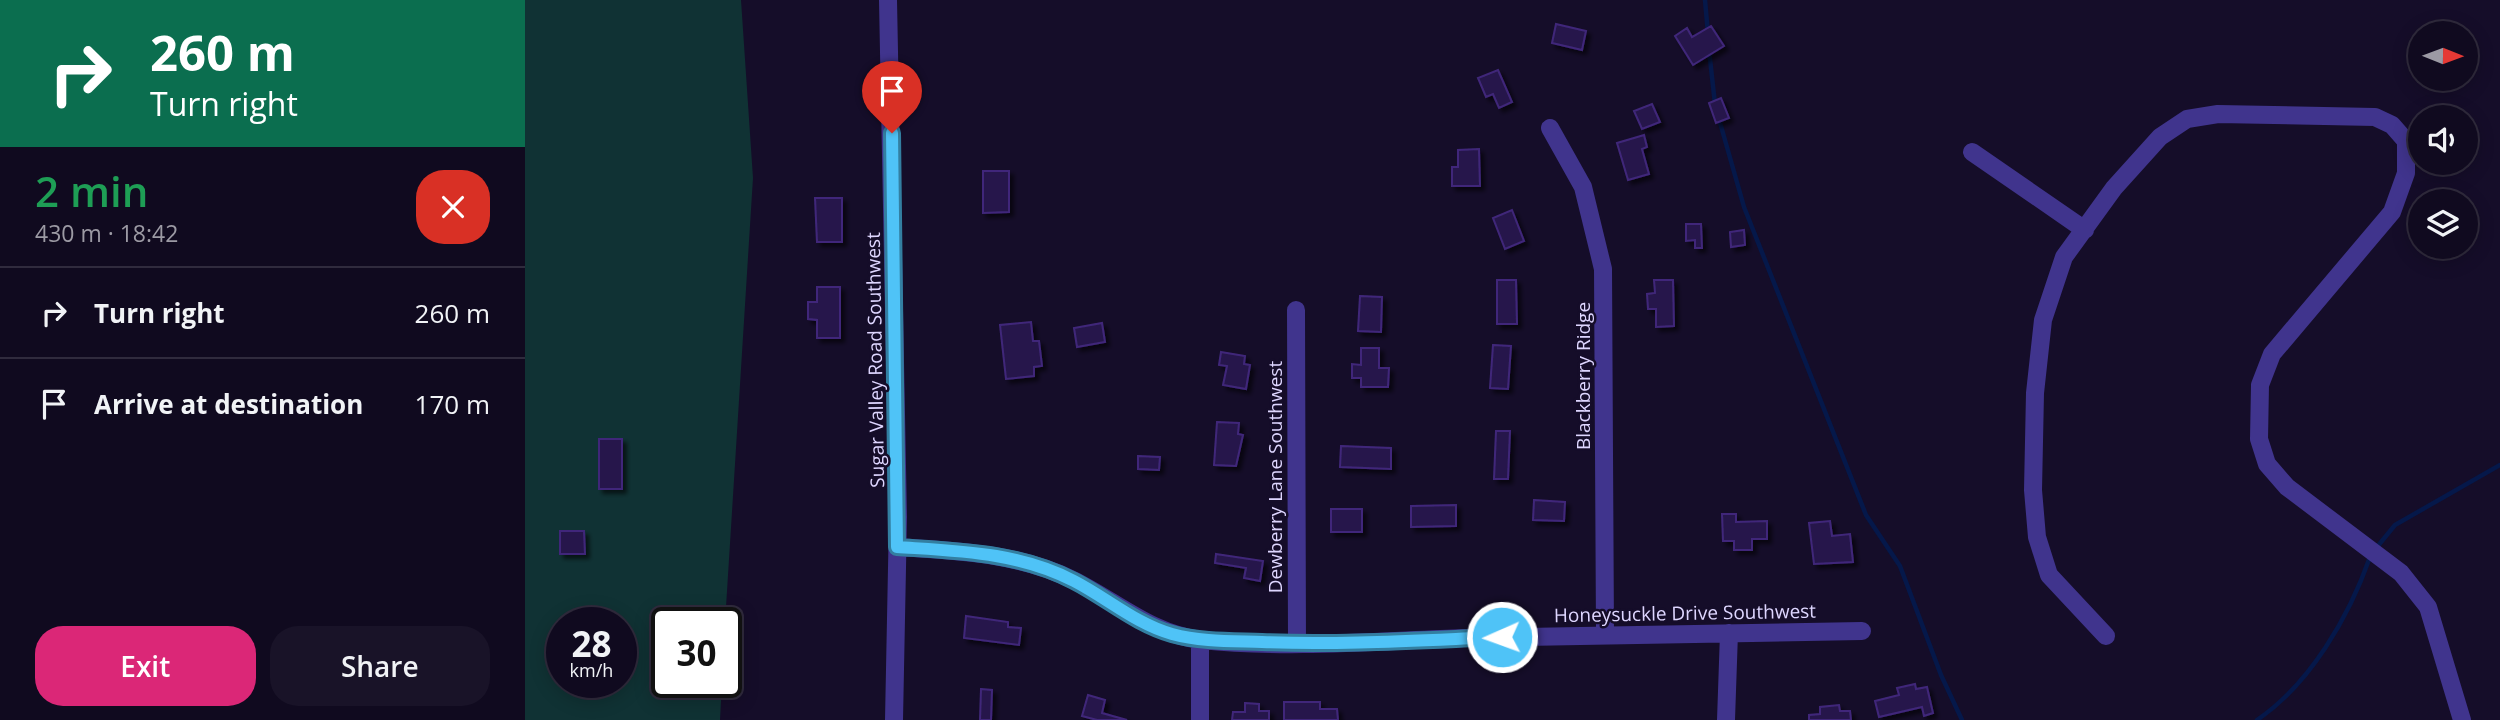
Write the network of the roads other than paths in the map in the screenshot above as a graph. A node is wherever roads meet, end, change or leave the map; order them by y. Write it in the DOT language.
graph roads {
  1 [pos="888,0"];
  2 [pos="1550,128"];
  3 [pos="1972,152"];
  4 [pos="2085,230"];
  5 [pos="1296,310"];
  6 [pos="897,547"];
  7 [pos="1862,631"];
  8 [pos="1728,633"];
  9 [pos="1605,634"];
  10 [pos="2106,636"];
  11 [pos="1200,639"];
  12 [pos="1297,643"];
  13 [pos="894,720"];
  14 [pos="1200,720"];
  15 [pos="1726,720"];
  16 [pos="2462,720"];
  1 -- 6 [label="street, Sugar Valley Road Southwest"];
  2 -- 9 [label="street, Blackberry Ridge"];
  3 -- 4 [label="street"];
  4 -- 10 [label="street"];
  4 -- 16 [label="street"];
  5 -- 12 [label="street, Dewberry Lane Southwest"];
  6 -- 11 [label="street, Honeysuckle Drive Southwest"];
  6 -- 13 [label="street, Sugar Valley Road Southwest"];
  7 -- 8 [label="street, Honeysuckle Drive Southwest"];
  8 -- 9 [label="street, Honeysuckle Drive Southwest"];
  8 -- 15 [label="street"];
  9 -- 12 [label="street, Honeysuckle Drive Southwest"];
  11 -- 12 [label="street, Honeysuckle Drive Southwest"];
  11 -- 14 [label="street"];
}
